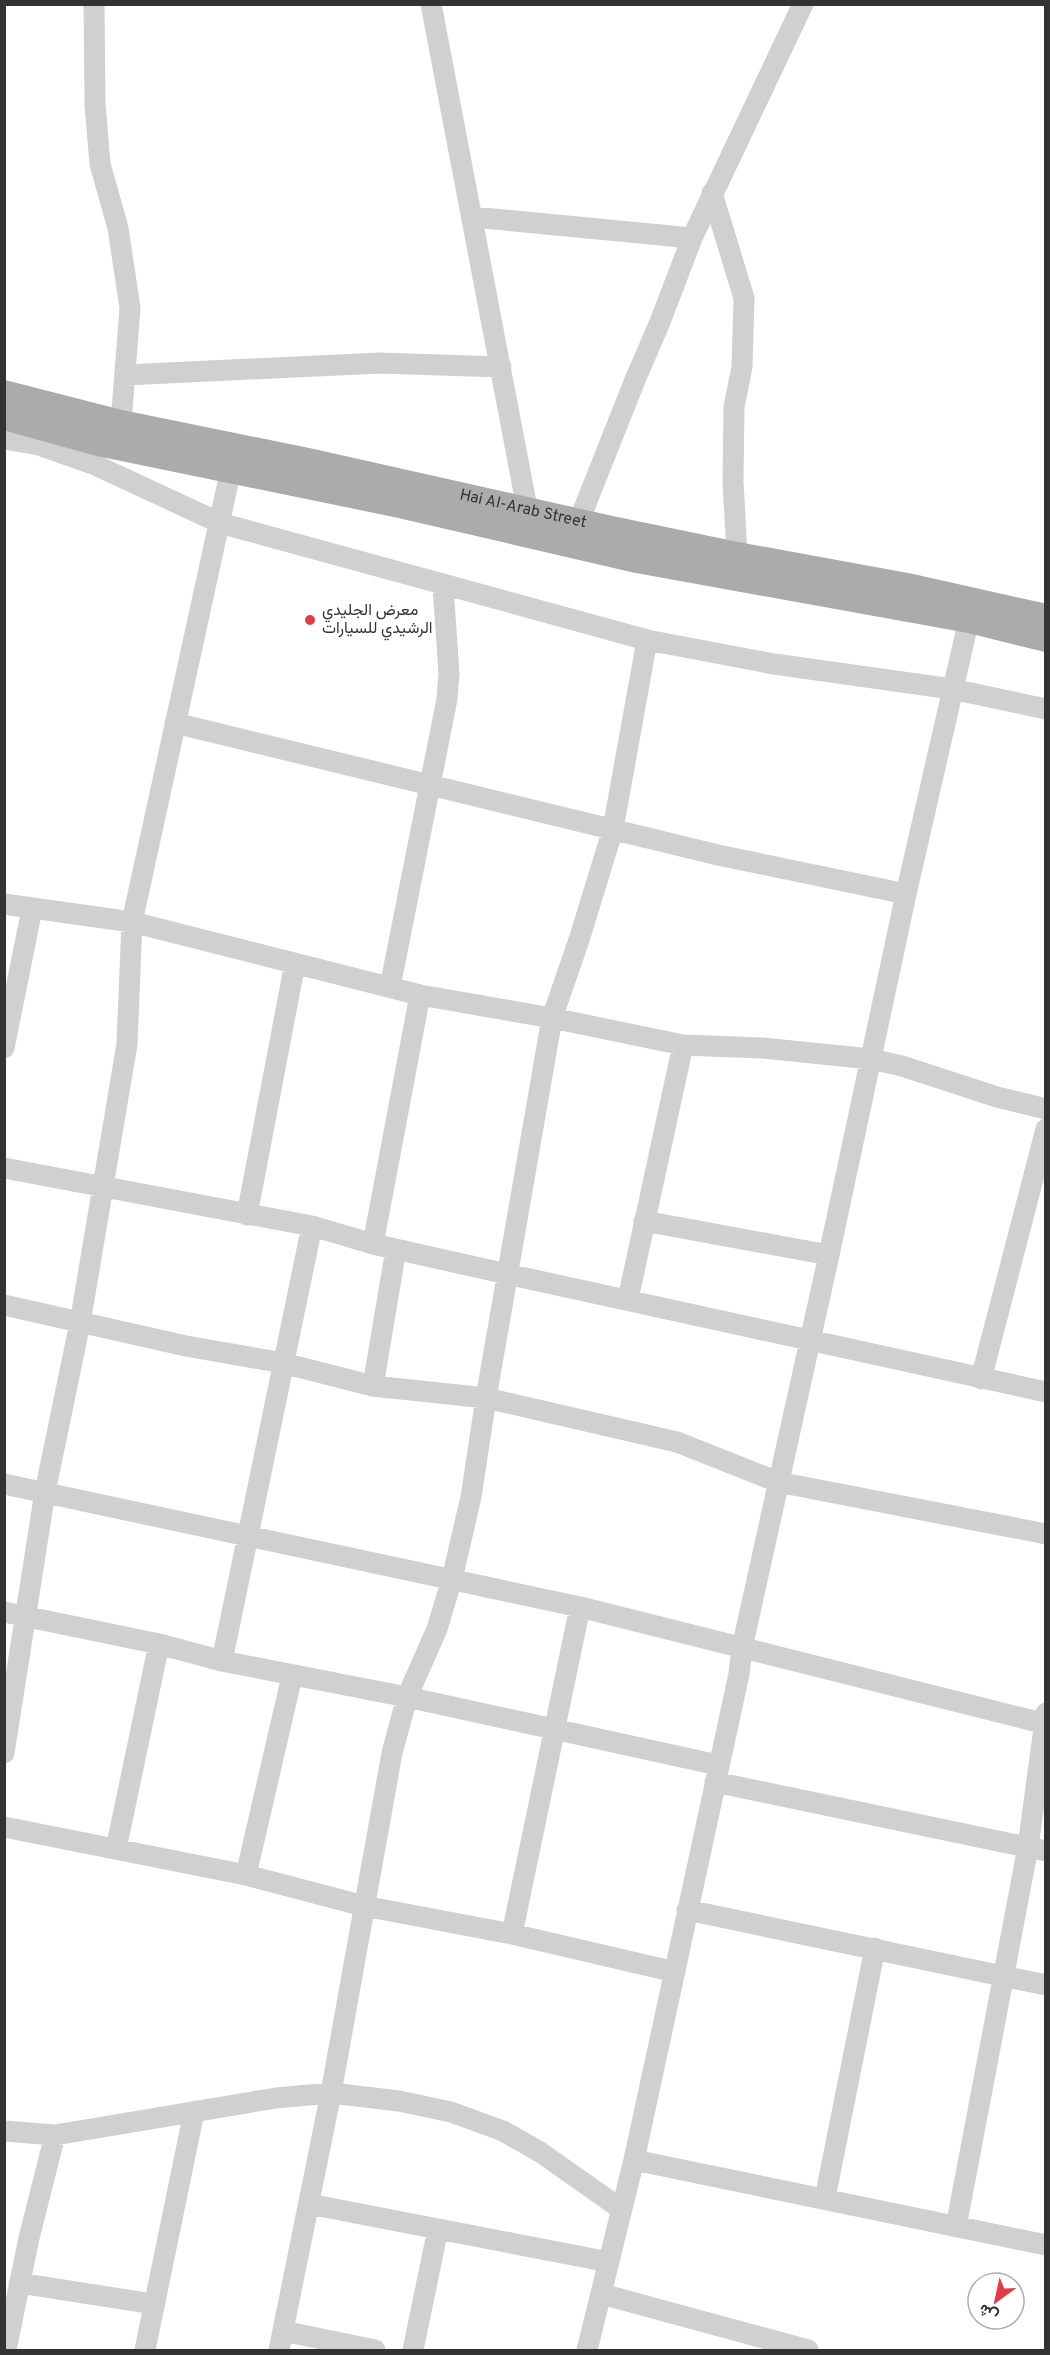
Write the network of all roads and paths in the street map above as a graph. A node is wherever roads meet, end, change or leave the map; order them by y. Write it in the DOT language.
graph roads {
  1 [pos="94,4"];
  2 [pos="431,4"];
  3 [pos="803,4"];
  4 [pos="712,193"];
  5 [pos="473,217"];
  6 [pos="692,238"];
  7 [pos="501,368"];
  8 [pos="125,375"];
  9 [pos="4,393"];
  10 [pos="4,417"];
  11 [pos="121,423"];
  12 [pos="4,439"];
  13 [pos="231,469"];
  14 [pos="527,508"];
  15 [pos="579,521"];
  16 [pos="220,524"];
  17 [pos="608,540"];
  18 [pos="737,555"];
  19 [pos="443,586"];
  20 [pos="971,610"];
  21 [pos="1046,617"];
  22 [pos="1046,639"];
  23 [pos="647,640"];
  24 [pos="952,689"];
  25 [pos="1046,709"];
  26 [pos="174,723"];
  27 [pos="431,785"];
  28 [pos="613,829"];
  29 [pos="906,894"];
  30 [pos="4,904"];
  31 [pos="32,909"];
  32 [pos="132,922"];
  33 [pos="295,963"];
  34 [pos="390,987"];
  35 [pos="420,995"];
  36 [pos="552,1018"];
  37 [pos="682,1044"];
  38 [pos="4,1048"];
  39 [pos="872,1059"];
  40 [pos="1046,1109"];
  41 [pos="1046,1129"];
  42 [pos="4,1168"];
  43 [pos="102,1186"];
  44 [pos="247,1215"];
  45 [pos="644,1221"];
  46 [pos="312,1226"];
  47 [pos="374,1244"];
  48 [pos="396,1249"];
  49 [pos="829,1255"];
  50 [pos="507,1274"];
  51 [pos="628,1299"];
  52 [pos="4,1305"];
  53 [pos="80,1323"];
  54 [pos="810,1341"];
  55 [pos="283,1364"];
  56 [pos="981,1379"];
  57 [pos="373,1386"];
  58 [pos="1046,1392"];
  59 [pos="486,1398"];
  60 [pos="778,1482"];
  61 [pos="4,1484"];
  62 [pos="45,1492"];
  63 [pos="1046,1534"];
  64 [pos="248,1535"];
  65 [pos="452,1579"];
  66 [pos="580,1607"];
  67 [pos="4,1612"];
  68 [pos="27,1617"];
  69 [pos="159,1644"];
  70 [pos="742,1648"];
  71 [pos="222,1661"];
  72 [pos="292,1676"];
  73 [pos="408,1697"];
  74 [pos="1045,1720"];
  75 [pos="554,1730"];
  76 [pos="4,1753"];
  77 [pos="717,1774"];
  78 [pos="4,1827"];
  79 [pos="116,1849"];
  80 [pos="1037,1849"];
  81 [pos="246,1875"];
  82 [pos="364,1906"];
  83 [pos="687,1910"];
  84 [pos="512,1934"];
  85 [pos="875,1948"];
  86 [pos="675,1972"];
  87 [pos="1005,1976"];
  88 [pos="1046,1985"];
  89 [pos="331,2093"];
  90 [pos="194,2112"];
  91 [pos="4,2131"];
  92 [pos="55,2135"];
  93 [pos="634,2160"];
  94 [pos="825,2198"];
  95 [pos="309,2204"];
  96 [pos="621,2209"];
  97 [pos="956,2227"];
  98 [pos="438,2229"];
  99 [pos="1046,2245"];
  100 [pos="609,2262"];
  101 [pos="19,2283"];
  102 [pos="602,2294"];
  103 [pos="153,2304"];
  104 [pos="281,2341"];
  105 [pos="6,2350"];
  106 [pos="145,2350"];
  107 [pos="375,2350"];
  108 [pos="414,2350"];
  109 [pos="587,2350"];
  110 [pos="808,2350"];
  1 -- 8 [label="street"];
  2 -- 5 [label="street"];
  3 -- 4 [label="street"];
  4 -- 6 [label="street"];
  4 -- 18 [label="street"];
  5 -- 6 [label="street"];
  5 -- 7 [label="street"];
  6 -- 15 [label="street"];
  7 -- 8 [label="street"];
  7 -- 14 [label="street"];
  8 -- 11 [label="street"];
  9 -- 11 [label="main road, Hai Al-Arab Street"];
  10 -- 13 [label="main road, Hai Al-Arab Street"];
  11 -- 14 [label="main road, Hai Al-Arab Street"];
  12 -- 16 [label="street"];
  13 -- 16 [label="street"];
  13 -- 17 [label="main road, Hai Al-Arab Street"];
  14 -- 15 [label="main road, Hai Al-Arab Street"];
  15 -- 17 [label="main road, Hai Al-Arab Street"];
  16 -- 19 [label="street"];
  16 -- 26 [label="street"];
  17 -- 18 [label="main road, Hai Al-Arab Street"];
  17 -- 20 [label="main road, Hai Al-Arab Street"];
  18 -- 20 [label="main road, Hai Al-Arab Street"];
  19 -- 23 [label="street"];
  19 -- 27 [label="street"];
  20 -- 21 [label="main road, Hai Al-Arab Street"];
  20 -- 22 [label="main road, Hai Al-Arab Street"];
  20 -- 24 [label="street"];
  23 -- 24 [label="street"];
  23 -- 28 [label="street"];
  24 -- 25 [label="street"];
  24 -- 29 [label="street"];
  26 -- 27 [label="street"];
  26 -- 32 [label="street"];
  27 -- 28 [label="street"];
  27 -- 34 [label="street"];
  28 -- 29 [label="street"];
  28 -- 36 [label="street"];
  29 -- 39 [label="street"];
  30 -- 31 [label="street"];
  31 -- 32 [label="street"];
  31 -- 38 [label="street"];
  32 -- 33 [label="street"];
  32 -- 43 [label="street"];
  33 -- 34 [label="street"];
  33 -- 44 [label="street"];
  34 -- 35 [label="street"];
  35 -- 36 [label="street"];
  35 -- 47 [label="street"];
  36 -- 37 [label="street"];
  36 -- 50 [label="street"];
  37 -- 39 [label="street"];
  37 -- 45 [label="street"];
  39 -- 40 [label="street"];
  39 -- 49 [label="street"];
  41 -- 56 [label="street"];
  42 -- 43 [label="street"];
  43 -- 44 [label="street"];
  43 -- 53 [label="street"];
  44 -- 46 [label="street"];
  45 -- 49 [label="street"];
  45 -- 51 [label="street"];
  46 -- 47 [label="street"];
  46 -- 55 [label="street"];
  47 -- 48 [label="street"];
  48 -- 50 [label="street"];
  48 -- 57 [label="street"];
  49 -- 54 [label="street"];
  50 -- 51 [label="street"];
  50 -- 59 [label="street"];
  51 -- 54 [label="street"];
  52 -- 53 [label="street"];
  53 -- 55 [label="street"];
  53 -- 62 [label="street"];
  54 -- 56 [label="street"];
  54 -- 60 [label="street"];
  55 -- 57 [label="street"];
  55 -- 64 [label="street"];
  56 -- 58 [label="street"];
  57 -- 59 [label="street"];
  59 -- 60 [label="street"];
  59 -- 65 [label="street"];
  60 -- 63 [label="street"];
  60 -- 70 [label="street"];
  61 -- 62 [label="street"];
  62 -- 64 [label="street"];
  62 -- 68 [label="street"];
  64 -- 65 [label="street"];
  64 -- 71 [label="street"];
  65 -- 66 [label="street"];
  65 -- 73 [label="street"];
  66 -- 70 [label="street"];
  66 -- 75 [label="street"];
  67 -- 68 [label="street"];
  68 -- 69 [label="street"];
  68 -- 76 [label="street"];
  69 -- 71 [label="street"];
  69 -- 79 [label="street"];
  70 -- 74 [label="street"];
  70 -- 77 [label="street"];
  71 -- 72 [label="street"];
  72 -- 73 [label="street"];
  72 -- 81 [label="street"];
  73 -- 75 [label="street"];
  73 -- 82 [label="street"];
  74 -- 80 [label="street"];
  75 -- 77 [label="street"];
  75 -- 84 [label="street"];
  77 -- 80 [label="street"];
  77 -- 83 [label="street"];
  78 -- 79 [label="street"];
  79 -- 81 [label="street"];
  80 -- 87 [label="street"];
  81 -- 82 [label="street"];
  82 -- 84 [label="street"];
  82 -- 89 [label="street"];
  83 -- 85 [label="street"];
  83 -- 86 [label="street"];
  84 -- 86 [label="street"];
  85 -- 87 [label="street"];
  85 -- 94 [label="street"];
  86 -- 93 [label="street"];
  87 -- 88 [label="street"];
  87 -- 97 [label="street"];
  89 -- 90 [label="street"];
  89 -- 95 [label="street"];
  89 -- 96 [label="street"];
  90 -- 92 [label="street"];
  90 -- 103 [label="street"];
  91 -- 92 [label="street"];
  92 -- 101 [label="street"];
  93 -- 94 [label="street"];
  93 -- 96 [label="street"];
  94 -- 97 [label="street"];
  95 -- 98 [label="street"];
  95 -- 104 [label="street"];
  96 -- 100 [label="street"];
  97 -- 99 [label="street"];
  98 -- 100 [label="street"];
  98 -- 108 [label="street"];
  100 -- 102 [label="street"];
  101 -- 103 [label="street"];
  101 -- 105 [label="street"];
  102 -- 109 [label="street"];
  102 -- 110 [label="street"];
  103 -- 106 [label="street"];
  104 -- 107 [label="street"];
}
